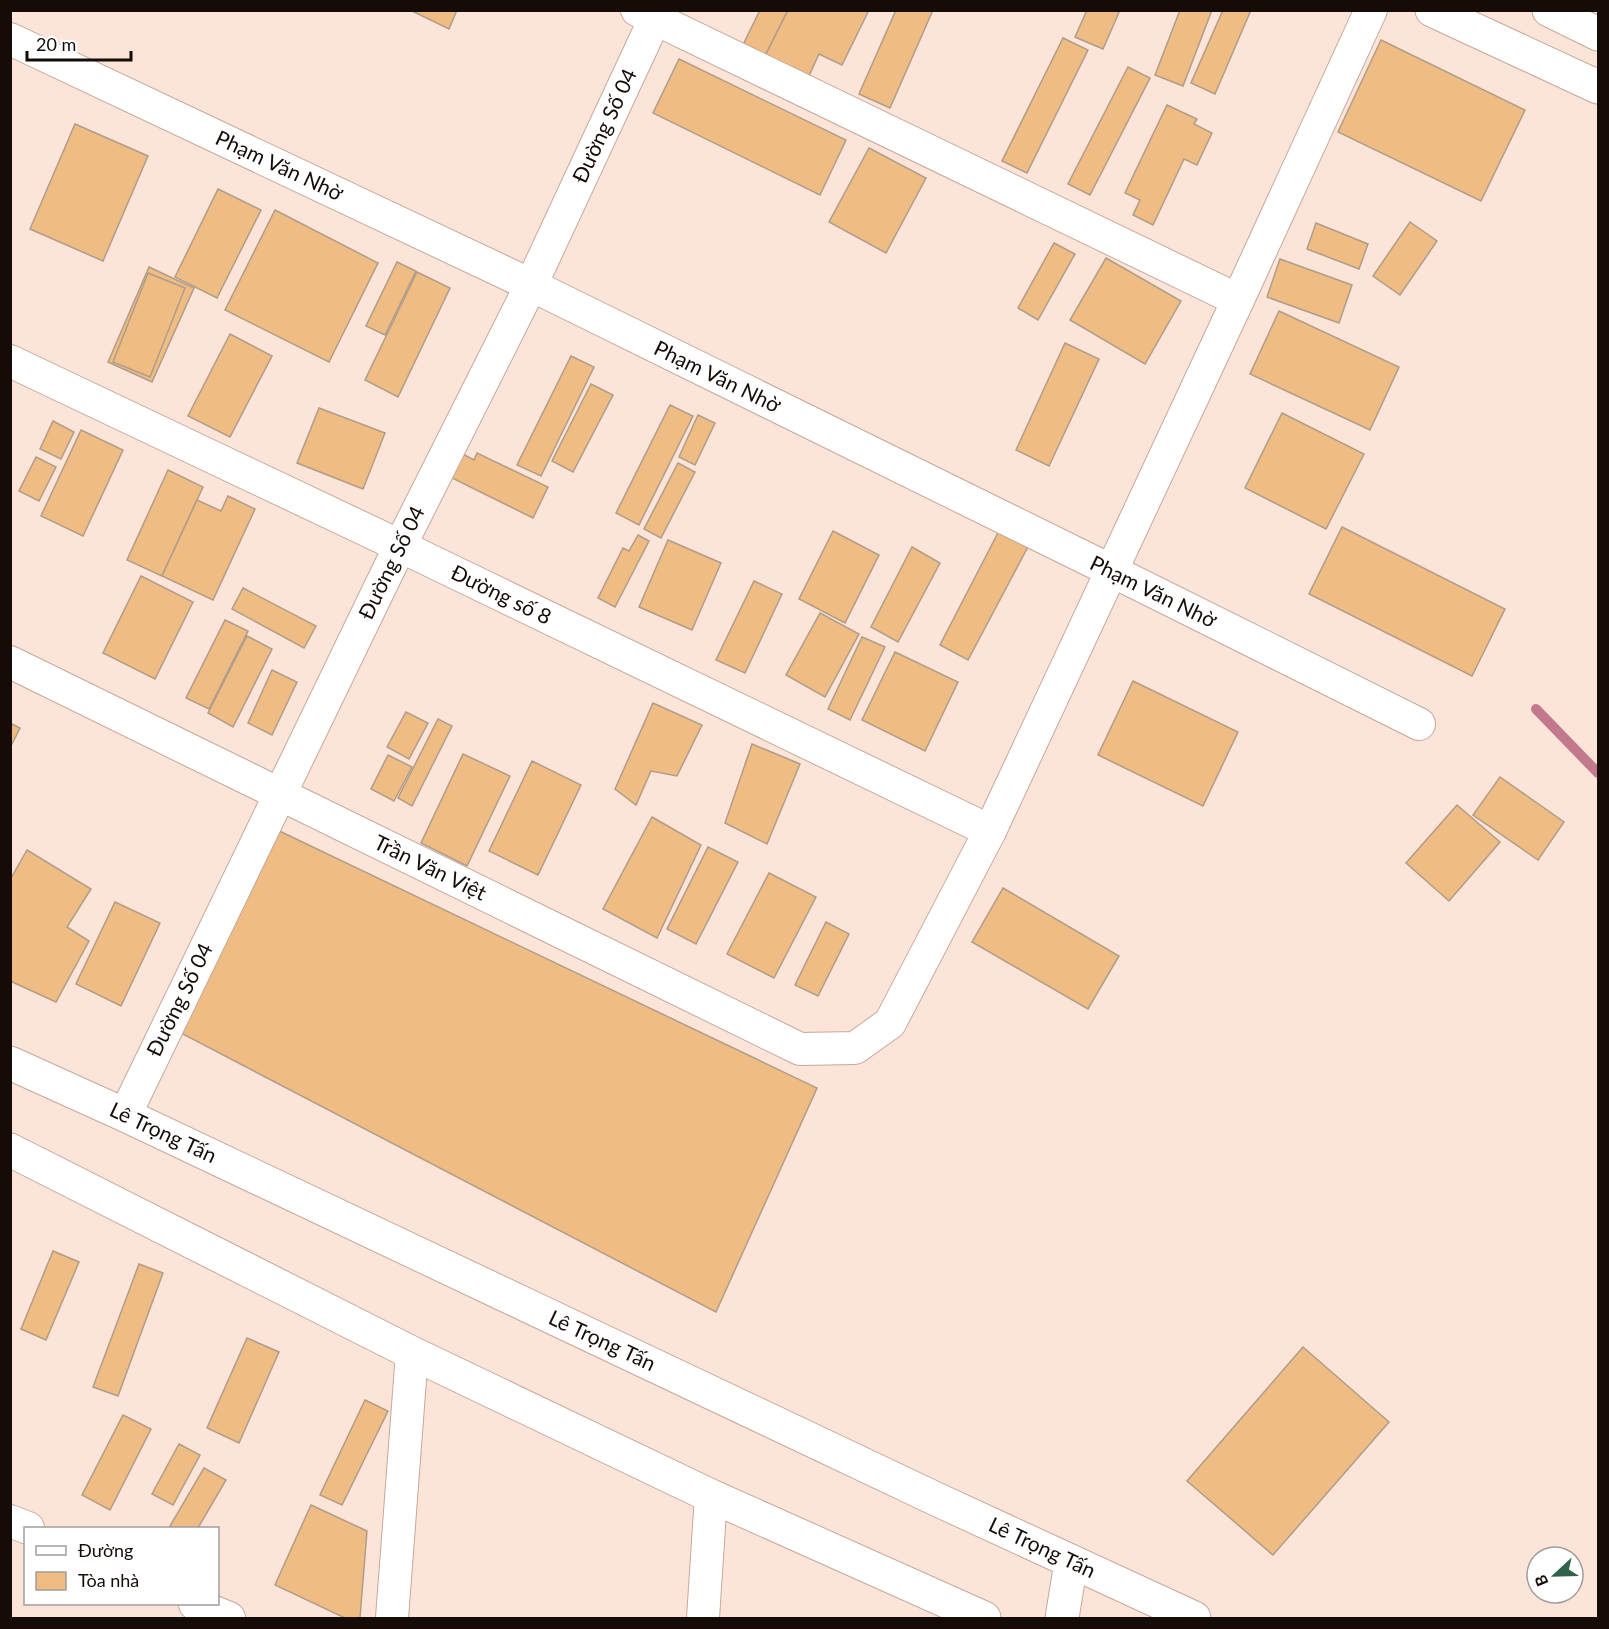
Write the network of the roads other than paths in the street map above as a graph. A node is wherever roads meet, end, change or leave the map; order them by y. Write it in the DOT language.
graph roads {
  1 [pos="1371,10"];
  2 [pos="1432,10"];
  3 [pos="1549,10"];
  4 [pos="650,13"];
  5 [pos="1599,34"];
  6 [pos="10,39"];
  7 [pos="1599,87"];
  8 [pos="531,285"];
  9 [pos="1238,300"];
  10 [pos="10,361"];
  11 [pos="400,546"];
  12 [pos="1112,571"];
  13 [pos="10,662"];
  14 [pos="1419,724"];
  15 [pos="279,794"];
  16 [pos="990,831"];
  17 [pos="10,1063"];
  18 [pos="125,1115"];
  19 [pos="10,1150"];
  20 [pos="412,1353"];
  21 [pos="711,1496"];
  22 [pos="10,1521"];
  23 [pos="25,1527"];
  24 [pos="1071,1562"];
  25 [pos="197,1605"];
  26 [pos="229,1618"];
  27 [pos="392,1618"];
  28 [pos="703,1618"];
  29 [pos="984,1618"];
  30 [pos="1062,1618"];
  31 [pos="1194,1618"];
  1 -- 9 [label="street"];
  2 -- 7 [label="street"];
  3 -- 5 [label="street"];
  4 -- 8 [label="street, Đường Số 04"];
  4 -- 9 [label="street"];
  6 -- 8 [label="street, Phạm Văn Nhờ"];
  8 -- 11 [label="street, Đường Số 04"];
  8 -- 12 [label="street, Phạm Văn Nhờ"];
  9 -- 12 [label="street"];
  10 -- 11 [label="street, Đường số 8"];
  11 -- 15 [label="street, Đường Số 04"];
  11 -- 16 [label="street, Đường số 8"];
  12 -- 14 [label="street, Phạm Văn Nhờ"];
  12 -- 16 [label="street"];
  13 -- 15 [label="street, Trần Văn Việt"];
  15 -- 16 [label="street, Trần Văn Việt"];
  15 -- 18 [label="street, Đường Số 04"];
  17 -- 18 [label="street, Lê Trọng Tấn"];
  18 -- 24 [label="street, Lê Trọng Tấn"];
  19 -- 20 [label="street"];
  20 -- 21 [label="street"];
  20 -- 27 [label="street"];
  21 -- 28 [label="street"];
  21 -- 29 [label="street"];
  22 -- 23 [label="street"];
  24 -- 30 [label="street"];
  24 -- 31 [label="street, Lê Trọng Tấn"];
  25 -- 26 [label="street"];
}
